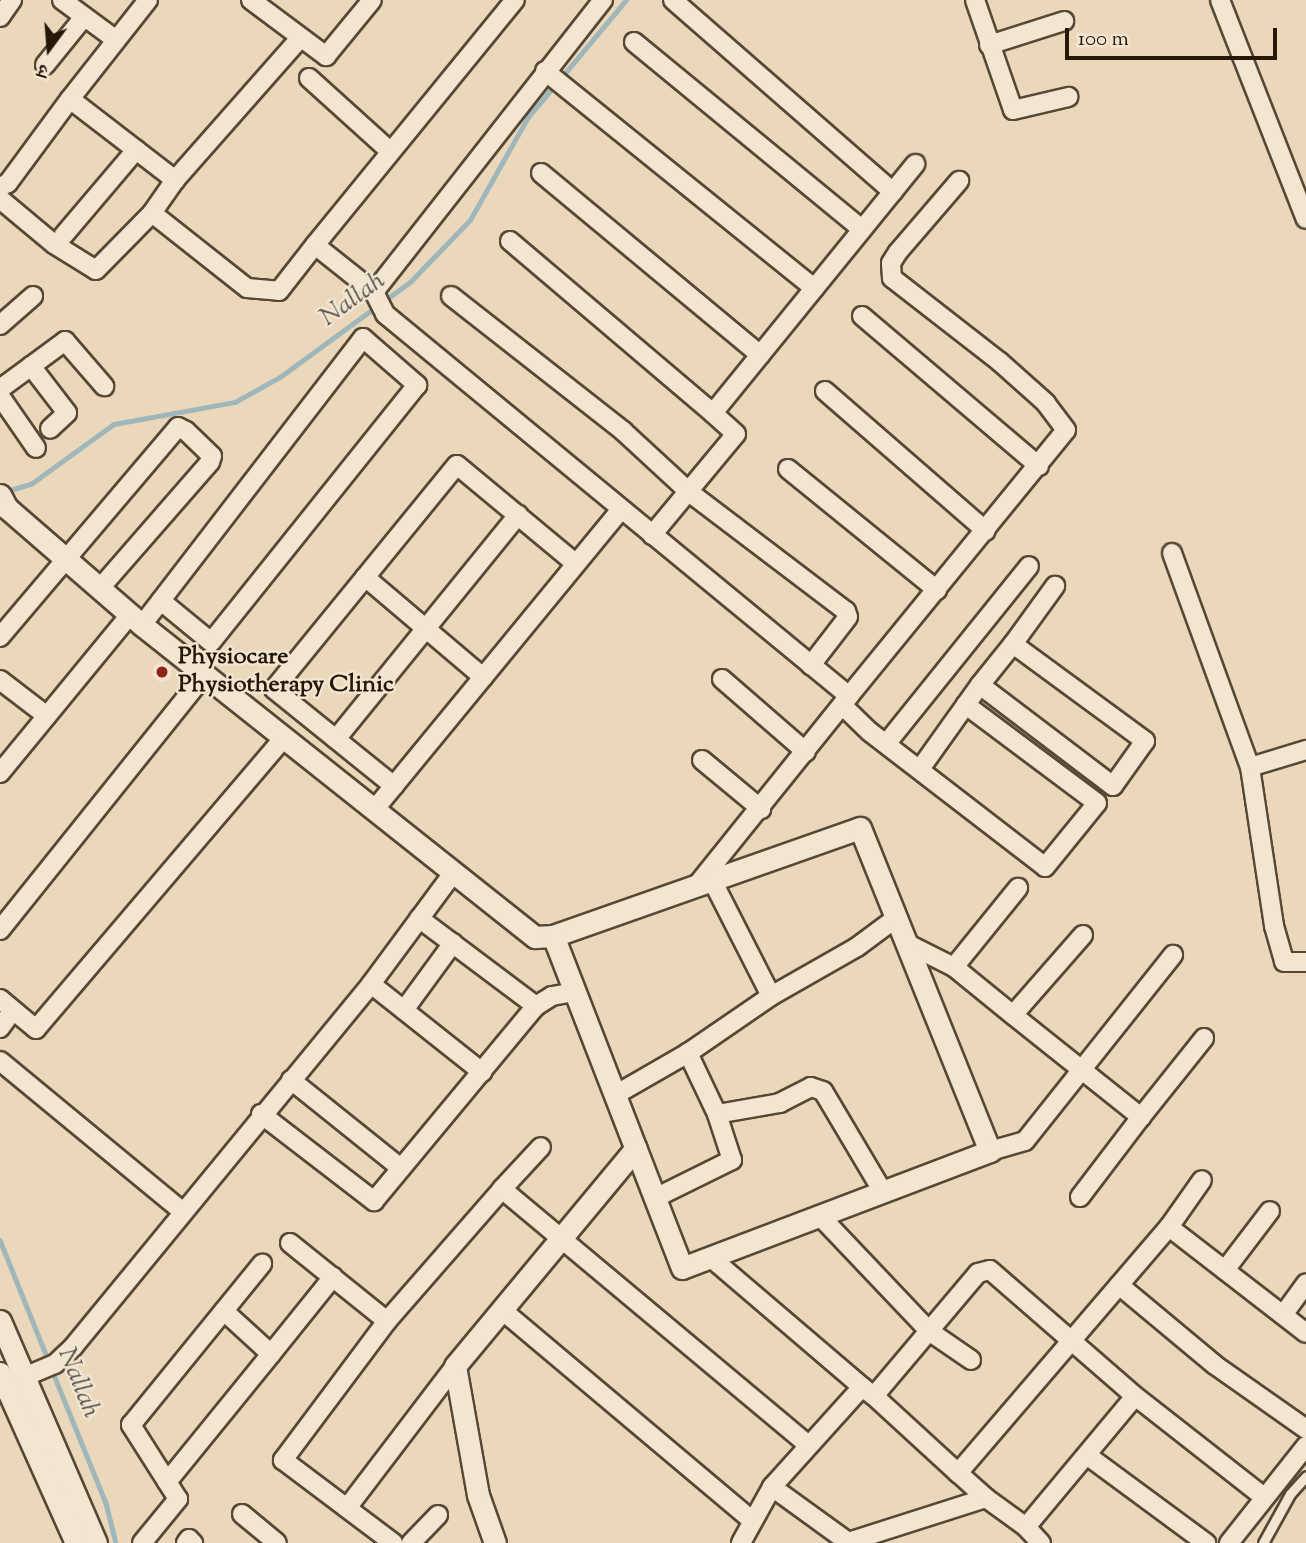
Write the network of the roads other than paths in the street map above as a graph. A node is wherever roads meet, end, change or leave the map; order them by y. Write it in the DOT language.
graph roads {
  1 [pos="12,0"];
  2 [pos="62,0"];
  3 [pos="148,0"];
  4 [pos="372,0"];
  5 [pos="515,0"];
  6 [pos="603,0"];
  7 [pos="673,0"];
  8 [pos="975,0"];
  9 [pos="1220,1"];
  10 [pos="258,2"];
  11 [pos="0,17"];
  12 [pos="84,17"];
  13 [pos="1064,21"];
  14 [pos="300,38"];
  15 [pos="116,40"];
  16 [pos="634,42"];
  17 [pos="989,45"];
  18 [pos="45,65"];
  19 [pos="545,71"];
  20 [pos="309,78"];
  21 [pos="1068,97"];
  22 [pos="70,99"];
  23 [pos="136,150"];
  24 [pos="391,152"];
  25 [pos="915,164"];
  26 [pos="541,173"];
  27 [pos="176,180"];
  28 [pos="959,181"];
  29 [pos="0,187"];
  30 [pos="892,191"];
  31 [pos="0,199"];
  32 [pos="152,213"];
  33 [pos="1306,219"];
  34 [pos="862,229"];
  35 [pos="63,236"];
  36 [pos="510,241"];
  37 [pos="314,245"];
  38 [pos="814,289"];
  39 [pos="374,292"];
  40 [pos="33,296"];
  41 [pos="451,296"];
  42 [pos="862,317"];
  43 [pos="0,325"];
  44 [pos="760,355"];
  45 [pos="31,366"];
  46 [pos="104,386"];
  47 [pos="0,389"];
  48 [pos="825,391"];
  49 [pos="0,396"];
  50 [pos="713,412"];
  51 [pos="50,429"];
  52 [pos="36,448"];
  53 [pos="1039,466"];
  54 [pos="788,470"];
  55 [pos="689,492"];
  56 [pos="4,502"];
  57 [pos="620,511"];
  58 [pos="518,515"];
  59 [pos="986,531"];
  60 [pos="652,535"];
  61 [pos="1172,553"];
  62 [pos="64,559"];
  63 [pos="575,563"];
  64 [pos="1029,566"];
  65 [pos="365,578"];
  66 [pos="1055,586"];
  67 [pos="100,589"];
  68 [pos="937,590"];
  69 [pos="161,601"];
  70 [pos="136,620"];
  71 [pos="425,629"];
  72 [pos="0,637"];
  73 [pos="211,642"];
  74 [pos="1013,644"];
  75 [pos="811,665"];
  76 [pos="198,670"];
  77 [pos="483,677"];
  78 [pos="722,679"];
  79 [pos="0,680"];
  80 [pos="980,685"];
  81 [pos="843,705"];
  82 [pos="966,705"];
  83 [pos="47,716"];
  84 [pos="283,739"];
  85 [pos="336,739"];
  86 [pos="886,744"];
  87 [pos="1306,750"];
  88 [pos="806,752"];
  89 [pos="702,760"];
  90 [pos="1250,767"];
  91 [pos="920,769"];
  92 [pos="0,774"];
  93 [pos="394,786"];
  94 [pos="1113,786"];
  95 [pos="1097,803"];
  96 [pos="761,809"];
  97 [pos="374,810"];
  98 [pos="453,873"];
  99 [pos="704,883"];
  100 [pos="1018,888"];
  101 [pos="419,918"];
  102 [pos="896,918"];
  103 [pos="0,930"];
  104 [pos="1083,935"];
  105 [pos="554,936"];
  106 [pos="453,943"];
  107 [pos="906,943"];
  108 [pos="1173,955"];
  109 [pos="1306,961"];
  110 [pos="954,967"];
  111 [pos="371,984"];
  112 [pos="575,992"];
  113 [pos="771,996"];
  114 [pos="6,1004"];
  115 [pos="537,1006"];
  116 [pos="404,1010"];
  117 [pos="1013,1015"];
  118 [pos="0,1028"];
  119 [pos="1203,1038"];
  120 [pos="688,1054"];
  121 [pos="0,1061"];
  122 [pos="482,1072"];
  123 [pos="1080,1072"];
  124 [pos="291,1080"];
  125 [pos="615,1095"];
  126 [pos="261,1114"];
  127 [pos="716,1114"];
  128 [pos="1141,1117"];
  129 [pos="541,1147"];
  130 [pos="636,1148"];
  131 [pos="990,1151"];
  132 [pos="401,1168"];
  133 [pos="1202,1180"];
  134 [pos="502,1189"];
  135 [pos="883,1192"];
  136 [pos="1080,1196"];
  137 [pos="655,1198"];
  138 [pos="182,1211"];
  139 [pos="1270,1211"];
  140 [pos="820,1216"];
  141 [pos="1168,1227"];
  142 [pos="559,1237"];
  143 [pos="290,1242"];
  144 [pos="710,1257"];
  145 [pos="262,1264"];
  146 [pos="1226,1270"];
  147 [pos="332,1277"];
  148 [pos="1306,1283"];
  149 [pos="1118,1285"];
  150 [pos="502,1310"];
  151 [pos="224,1311"];
  152 [pos="1283,1315"];
  153 [pos="0,1321"];
  154 [pos="387,1321"];
  155 [pos="929,1331"];
  156 [pos="1306,1333"];
  157 [pos="1073,1338"];
  158 [pos="271,1354"];
  159 [pos="971,1360"];
  160 [pos="455,1366"];
  161 [pos="14,1380"];
  162 [pos="868,1392"];
  163 [pos="1135,1396"];
  164 [pos="1306,1429"];
  165 [pos="808,1445"];
  166 [pos="1306,1446"];
  167 [pos="1088,1456"];
  168 [pos="958,1473"];
  169 [pos="1306,1476"];
  170 [pos="167,1482"];
  171 [pos="772,1487"];
  172 [pos="1264,1497"];
  173 [pos="986,1498"];
  174 [pos="347,1508"];
  175 [pos="243,1514"];
  176 [pos="438,1515"];
  177 [pos="751,1520"];
  178 [pos="1026,1527"];
  179 [pos="76,1543"];
  180 [pos="96,1543"];
  181 [pos="142,1543"];
  182 [pos="186,1543"];
  183 [pos="193,1543"];
  184 [pos="277,1543"];
  185 [pos="393,1543"];
  186 [pos="411,1543"];
  187 [pos="495,1543"];
  188 [pos="741,1543"];
  189 [pos="847,1543"];
  190 [pos="1041,1543"];
  191 [pos="1206,1543"];
  192 [pos="1229,1543"];
  193 [pos="1264,1543"];
  1 -- 11 [label="street"];
  2 -- 12 [label="street"];
  3 -- 15 [label="street"];
  4 -- 14 [label="street"];
  5 -- 24 [label="street"];
  6 -- 19 [label="street"];
  7 -- 30 [label="street"];
  8 -- 17 [label="street"];
  9 -- 33 [label="street"];
  10 -- 14 [label="street"];
  12 -- 15 [label="street"];
  12 -- 18 [label="street"];
  13 -- 17 [label="street"];
  14 -- 27 [label="street"];
  15 -- 22 [label="street"];
  16 -- 34 [label="street"];
  17 -- 21 [label="street"];
  19 -- 38 [label="street"];
  19 -- 39 [label="street"];
  20 -- 24 [label="street"];
  22 -- 23 [label="street"];
  22 -- 29 [label="street"];
  23 -- 27 [label="street"];
  23 -- 35 [label="street"];
  24 -- 37 [label="street"];
  25 -- 30 [label="street"];
  26 -- 44 [label="street"];
  27 -- 32 [label="street"];
  28 -- 53 [label="street"];
  30 -- 34 [label="street"];
  31 -- 32 [label="street"];
  32 -- 37 [label="street"];
  34 -- 38 [label="street"];
  36 -- 50 [label="street"];
  37 -- 39 [label="street"];
  38 -- 44 [label="street"];
  39 -- 57 [label="street"];
  40 -- 43 [label="street"];
  41 -- 55 [label="street"];
  42 -- 53 [label="street"];
  44 -- 50 [label="street"];
  45 -- 46 [label="street"];
  45 -- 47 [label="street"];
  45 -- 51 [label="street"];
  48 -- 59 [label="street"];
  49 -- 52 [label="street"];
  50 -- 55 [label="street"];
  53 -- 59 [label="street"];
  54 -- 68 [label="street"];
  55 -- 60 [label="street"];
  55 -- 75 [label="street"];
  56 -- 62 [label="street"];
  57 -- 60 [label="street"];
  57 -- 63 [label="street"];
  58 -- 63 [label="street"];
  58 -- 65 [label="street"];
  58 -- 71 [label="street"];
  59 -- 68 [label="street"];
  60 -- 75 [label="street"];
  61 -- 90 [label="street"];
  62 -- 67 [label="street"];
  62 -- 67 [label="street"];
  62 -- 72 [label="street"];
  63 -- 77 [label="street"];
  64 -- 86 [label="street"];
  65 -- 71 [label="street"];
  65 -- 85 [label="street"];
  66 -- 74 [label="street"];
  67 -- 70 [label="street"];
  68 -- 81 [label="street"];
  69 -- 70 [label="street"];
  69 -- 73 [label="street"];
  69 -- 73 [label="street"];
  70 -- 76 [label="street"];
  70 -- 83 [label="street"];
  71 -- 77 [label="street"];
  71 -- 85 [label="street"];
  73 -- 76 [label="street"];
  74 -- 80 [label="street"];
  74 -- 94 [label="street"];
  75 -- 81 [label="street"];
  76 -- 84 [label="street"];
  76 -- 103 [label="street"];
  77 -- 93 [label="street"];
  78 -- 88 [label="street"];
  79 -- 83 [label="street"];
  80 -- 82 [label="street"];
  80 -- 94 [label="street"];
  81 -- 86 [label="street"];
  81 -- 88 [label="street"];
  82 -- 91 [label="street"];
  82 -- 95 [label="street"];
  83 -- 92 [label="street"];
  84 -- 97 [label="street"];
  84 -- 114 [label="street"];
  85 -- 93 [label="street"];
  86 -- 91 [label="street"];
  87 -- 90 [label="street"];
  88 -- 96 [label="street"];
  89 -- 96 [label="street"];
  90 -- 109 [label="street"];
  91 -- 95 [label="street"];
  93 -- 97 [label="street"];
  94 -- 95 [label="street"];
  96 -- 99 [label="street"];
  97 -- 98 [label="street"];
  98 -- 101 [label="street"];
  98 -- 105 [label="street"];
  99 -- 102 [label="street"];
  99 -- 105 [label="street"];
  99 -- 113 [label="street"];
  100 -- 110 [label="street"];
  101 -- 106 [label="street"];
  101 -- 111 [label="street"];
  102 -- 107 [label="street"];
  102 -- 113 [label="street"];
  104 -- 117 [label="street"];
  105 -- 112 [label="street"];
  106 -- 115 [label="street"];
  106 -- 116 [label="street"];
  107 -- 110 [label="street"];
  107 -- 131 [label="street"];
  108 -- 123 [label="street"];
  110 -- 117 [label="street"];
  111 -- 116 [label="street"];
  111 -- 124 [label="street"];
  112 -- 115 [label="street"];
  112 -- 125 [label="street"];
  113 -- 120 [label="street"];
  114 -- 118 [label="street"];
  115 -- 122 [label="street"];
  116 -- 122 [label="street"];
  117 -- 123 [label="street"];
  119 -- 128 [label="street"];
  120 -- 125 [label="street"];
  120 -- 127 [label="street"];
  121 -- 138 [label="street"];
  122 -- 132 [label="street"];
  123 -- 128 [label="street"];
  123 -- 131 [label="street"];
  124 -- 126 [label="street"];
  124 -- 132 [label="street"];
  125 -- 130 [label="street"];
  126 -- 132 [label="street"];
  126 -- 138 [label="street"];
  127 -- 135 [label="street"];
  127 -- 137 [label="street"];
  128 -- 136 [label="street"];
  129 -- 134 [label="street"];
  130 -- 137 [label="street"];
  130 -- 142 [label="street"];
  131 -- 135 [label="street"];
  133 -- 141 [label="street"];
  134 -- 142 [label="street"];
  134 -- 154 [label="street"];
  135 -- 140 [label="street"];
  137 -- 144 [label="street"];
  138 -- 161 [label="street"];
  139 -- 146 [label="street"];
  140 -- 144 [label="street"];
  140 -- 155 [label="street"];
  141 -- 146 [label="street"];
  141 -- 149 [label="street"];
  142 -- 150 [label="street"];
  142 -- 165 [label="street"];
  143 -- 147 [label="street"];
  144 -- 162 [label="street"];
  145 -- 151 [label="street"];
  146 -- 152 [label="street"];
  147 -- 154 [label="street"];
  147 -- 158 [label="street"];
  148 -- 152 [label="street"];
  149 -- 157 [label="street"];
  149 -- 164 [label="street"];
  150 -- 160 [label="street"];
  150 -- 177 [label="street"];
  151 -- 158 [label="street"];
  151 -- 170 [label="street"];
  152 -- 156 [label="street"];
  153 -- 161 [label="street"];
  154 -- 174 [label="street"];
  155 -- 157 [label="street"];
  155 -- 159 [label="street"];
  155 -- 162 [label="street"];
  157 -- 163 [label="street"];
  157 -- 168 [label="street"];
  158 -- 170 [label="street"];
  160 -- 174 [label="street"];
  160 -- 187 [label="street"];
  161 -- 179 [label="street"];
  161 -- 180 [label="street"];
  162 -- 165 [label="street"];
  162 -- 168 [label="street"];
  163 -- 167 [label="street"];
  163 -- 172 [label="street"];
  165 -- 171 [label="street"];
  166 -- 172 [label="street"];
  167 -- 178 [label="street"];
  167 -- 191 [label="street"];
  168 -- 173 [label="street"];
  169 -- 193 [label="lane"];
  170 -- 181 [label="street"];
  171 -- 177 [label="street"];
  171 -- 189 [label="street"];
  172 -- 192 [label="street"];
  173 -- 178 [label="street"];
  173 -- 189 [label="street"];
  174 -- 185 [label="street"];
  175 -- 184 [label="street"];
  176 -- 186 [label="street"];
  177 -- 188 [label="street"];
  178 -- 190 [label="street"];
  182 -- 183 [label="street"];
}
